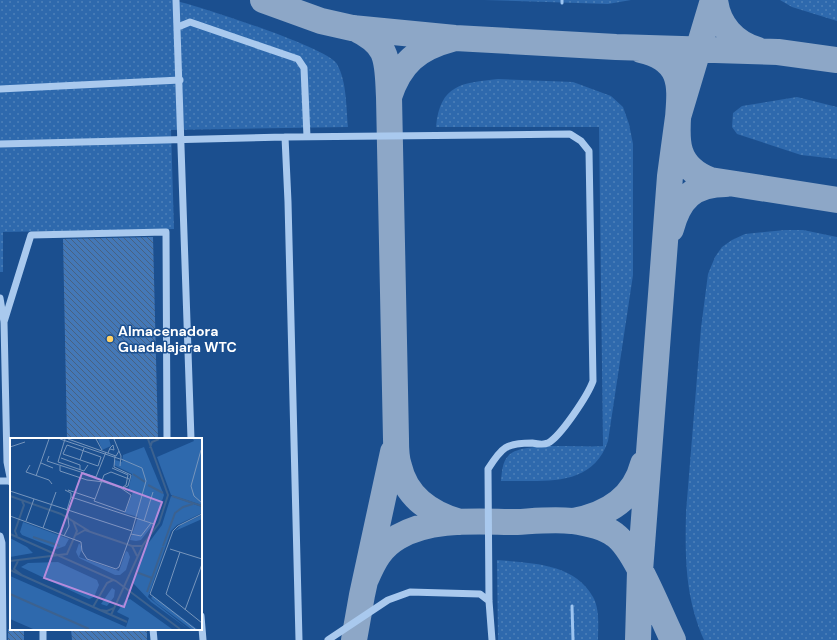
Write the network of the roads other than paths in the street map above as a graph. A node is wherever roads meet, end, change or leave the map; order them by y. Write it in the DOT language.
graph roads {
  1 [pos="176,0"];
  2 [pos="178,27"];
  3 [pos="180,80"];
  4 [pos="0,89"];
  5 [pos="285,137"];
  6 [pos="307,137"];
  7 [pos="180,140"];
  8 [pos="0,144"];
  9 [pos="0,298"];
  10 [pos="2,319"];
  11 [pos="167,438"];
  12 [pos="191,438"];
  13 [pos="10,476"];
  14 [pos="0,536"];
  15 [pos="489,601"];
  16 [pos="202,628"];
  17 [pos="3,640"];
  18 [pos="203,640"];
  19 [pos="299,640"];
  20 [pos="328,640"];
  21 [pos="492,640"];
  1 -- 2 [label="lane"];
  2 -- 3 [label="lane"];
  2 -- 6 [label="lane"];
  3 -- 4 [label="lane"];
  3 -- 7 [label="lane"];
  5 -- 6 [label="lane"];
  5 -- 7 [label="lane"];
  5 -- 19 [label="lane"];
  6 -- 15 [label="lane"];
  7 -- 8 [label="lane"];
  7 -- 12 [label="lane"];
  9 -- 10 [label="lane"];
  10 -- 11 [label="lane"];
  10 -- 13 [label="lane"];
  14 -- 17 [label="lane"];
  15 -- 20 [label="lane"];
  15 -- 21 [label="lane"];
  16 -- 18 [label="lane"];
}
